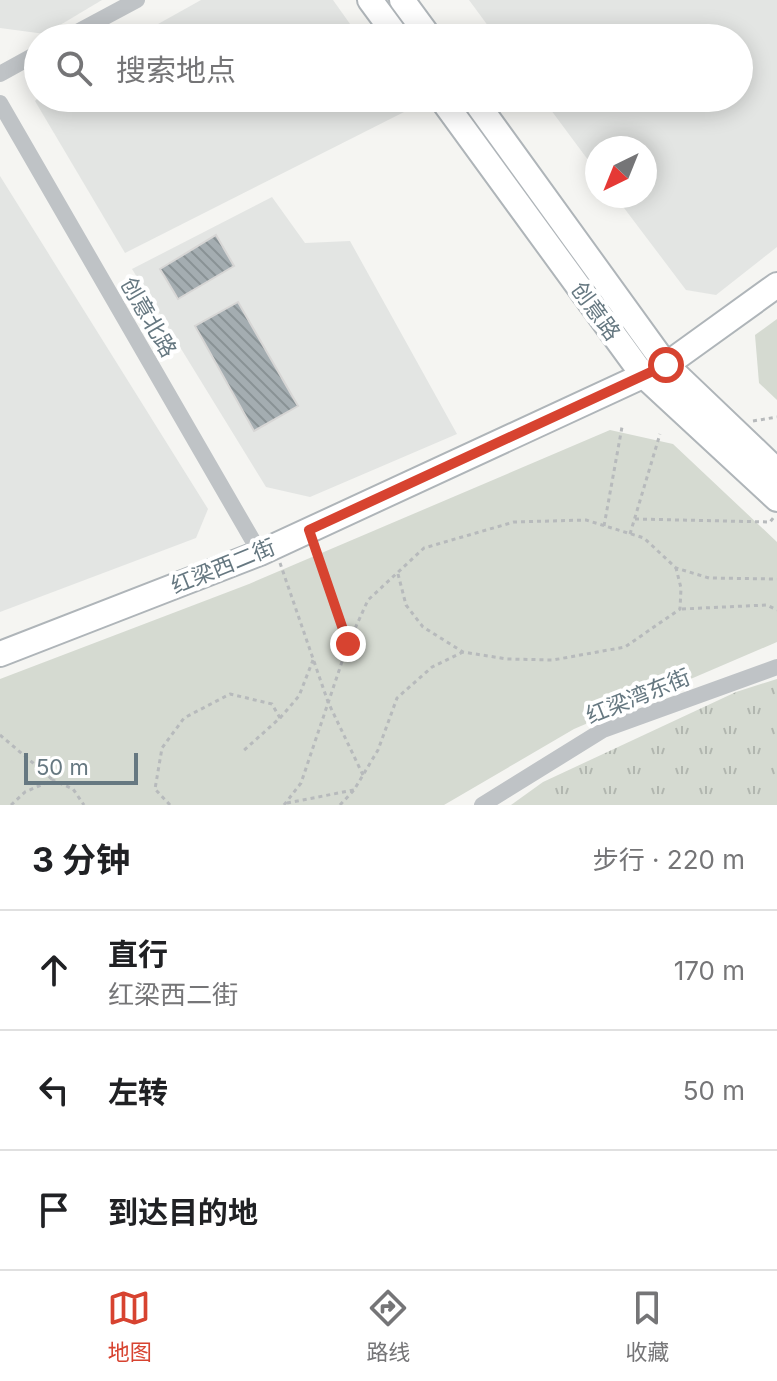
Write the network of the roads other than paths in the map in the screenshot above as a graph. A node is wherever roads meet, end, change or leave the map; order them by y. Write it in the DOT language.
graph roads {
  1 [pos="137,0"];
  2 [pos="370,0"];
  3 [pos="402,0"];
  4 [pos="92,24"];
  5 [pos="388,24"];
  6 [pos="420,24"];
  7 [pos="24,61"];
  8 [pos="0,74"];
  9 [pos="0,103"];
  10 [pos="451,112"];
  11 [pos="483,112"];
  12 [pos="777,285"];
  13 [pos="666,365"];
  14 [pos="643,375"];
  15 [pos="777,471"];
  16 [pos="777,499"];
  17 [pos="267,550"];
  18 [pos="0,654"];
  19 [pos="777,667"];
  20 [pos="482,805"];
  1 -- 4 [label="street"];
  2 -- 5 [label="street"];
  3 -- 6 [label="street"];
  7 -- 8 [label="street"];
  9 -- 17 [label="street, 创意北路"];
  10 -- 14 [label="street, 创意路"];
  11 -- 13 [label="street, 创意路"];
  12 -- 13 [label="street, 红梁西二街"];
  13 -- 14 [label="street, 红梁西二街"];
  13 -- 15 [label="street, 创意路"];
  14 -- 16 [label="street, 创意路"];
  14 -- 17 [label="street, 红梁西二街"];
  17 -- 18 [label="street, 红梁西二街"];
  19 -- 20 [label="street, 红梁湾东街"];
}
